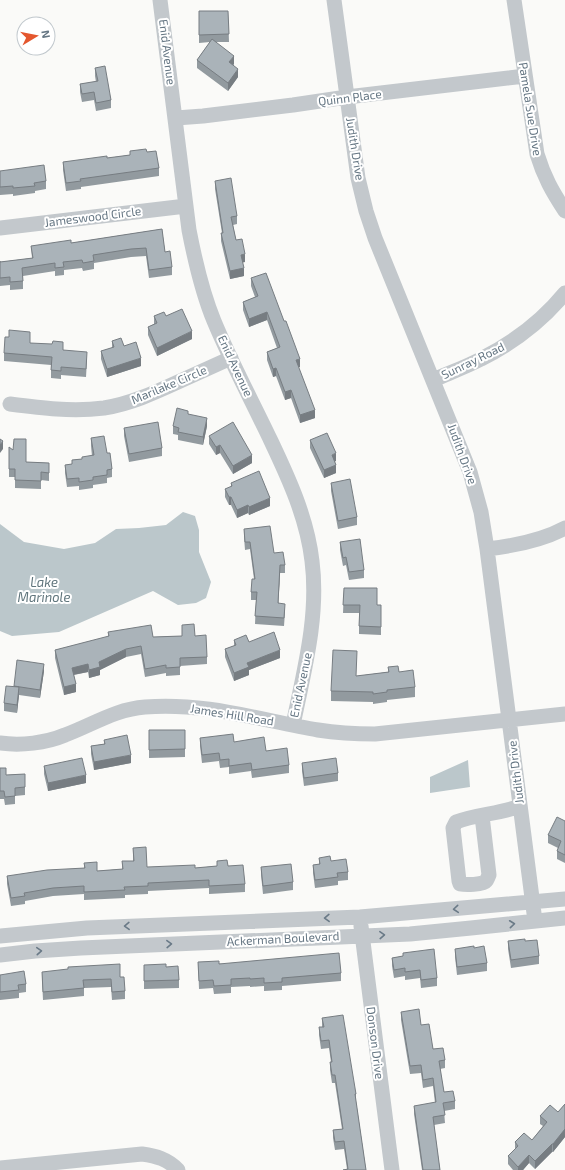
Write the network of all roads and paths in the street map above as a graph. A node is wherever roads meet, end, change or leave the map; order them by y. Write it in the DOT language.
graph roads {
  1 [pos="160,0"];
  2 [pos="334,0"];
  3 [pos="514,0"];
  4 [pos="525,76"];
  5 [pos="347,97"];
  6 [pos="176,118"];
  7 [pos="186,206"];
  8 [pos="565,211"];
  9 [pos="0,228"];
  10 [pos="565,293"];
  11 [pos="231,358"];
  12 [pos="433,380"];
  13 [pos="10,404"];
  14 [pos="565,528"];
  15 [pos="486,549"];
  16 [pos="565,714"];
  17 [pos="510,720"];
  18 [pos="293,725"];
  19 [pos="0,743"];
  20 [pos="520,806"];
  21 [pos="482,816"];
  22 [pos="565,899"];
  23 [pos="533,902"];
  24 [pos="360,917"];
  25 [pos="565,918"];
  26 [pos="535,921"];
  27 [pos="0,936"];
  28 [pos="362,936"];
  29 [pos="0,955"];
  30 [pos="0,1168"];
  31 [pos="178,1170"];
  32 [pos="392,1170"];
  1 -- 6 [label="street, Enid Avenue"];
  2 -- 5 [label="street, Judith Drive"];
  3 -- 4 [label="street, Pamela Sue Drive"];
  4 -- 5 [label="street, Quinn Place"];
  4 -- 8 [label="street, Pamela Sue Drive"];
  5 -- 6 [label="street, Quinn Place"];
  5 -- 12 [label="street, Judith Drive"];
  6 -- 7 [label="street, Enid Avenue"];
  7 -- 9 [label="street, Jameswood Circle"];
  7 -- 11 [label="street, Enid Avenue"];
  10 -- 12 [label="street, Sunray Road"];
  11 -- 13 [label="street, Marilake Circle"];
  11 -- 18 [label="street, Enid Avenue"];
  12 -- 15 [label="street, Judith Drive"];
  14 -- 15 [label="street"];
  15 -- 17 [label="street, Judith Drive"];
  16 -- 17 [label="street, James Hill Road"];
  17 -- 18 [label="street, James Hill Road"];
  17 -- 20 [label="street, Judith Drive"];
  18 -- 19 [label="street, James Hill Road"];
  20 -- 21 [label="street"];
  20 -- 23 [label="street, Judith Drive"];
  22 -- 23 [label="street, Ackerman Boulevard"];
  23 -- 24 [label="street, Ackerman Boulevard, one-way"];
  23 -- 26 [label="street, Judith Drive"];
  24 -- 27 [label="street, Ackerman Boulevard, one-way"];
  24 -- 28 [label="street, Donson Drive"];
  25 -- 26 [label="street, Ackerman Boulevard"];
  28 -- 26 [label="street, Ackerman Boulevard, one-way"];
  29 -- 28 [label="street, Ackerman Boulevard, one-way"];
  28 -- 32 [label="street, Donson Drive"];
  30 -- 31 [label="street"];
}
